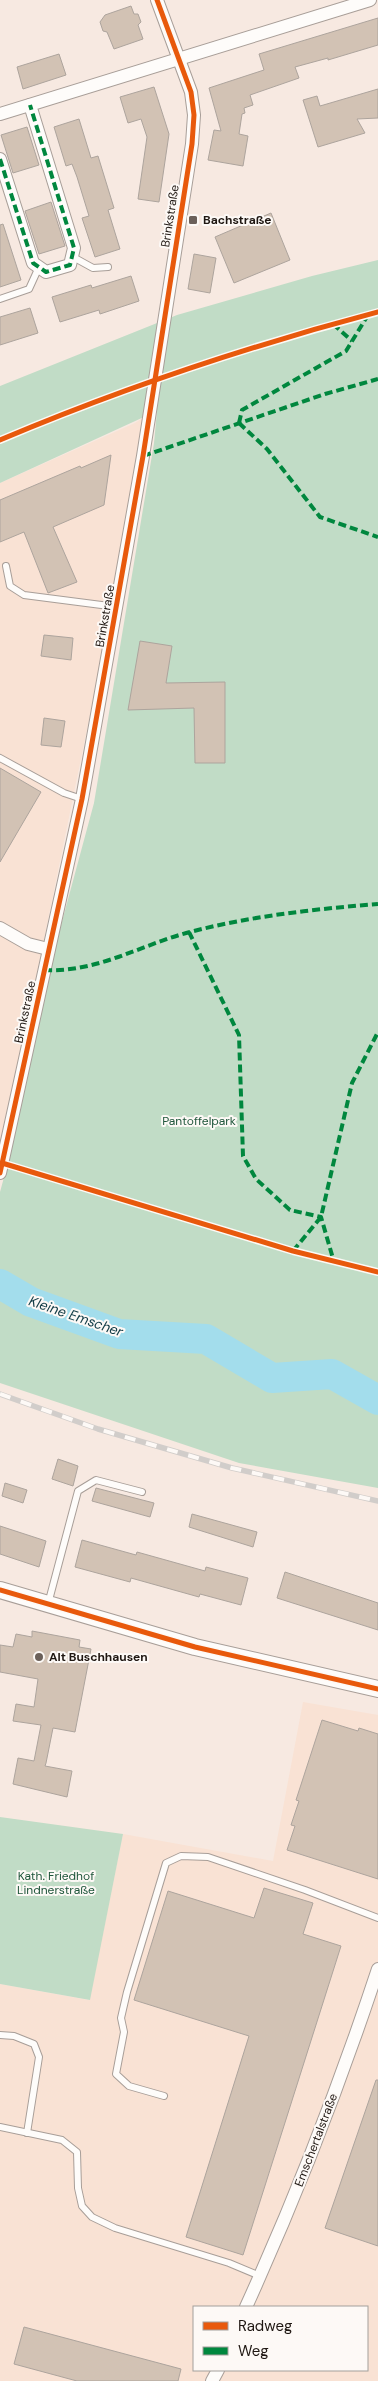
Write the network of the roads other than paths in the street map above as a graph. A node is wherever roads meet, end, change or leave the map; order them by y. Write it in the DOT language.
graph roads {
  1 [pos="157,0"];
  2 [pos="370,0"];
  3 [pos="178,58"];
  4 [pos="30,105"];
  5 [pos="0,114"];
  6 [pos="0,159"];
  7 [pos="73,257"];
  8 [pos="39,267"];
  9 [pos="108,267"];
  10 [pos="0,299"];
  11 [pos="6,566"];
  12 [pos="118,607"];
  13 [pos="0,758"];
  14 [pos="82,799"];
  15 [pos="0,928"];
  16 [pos="48,949"];
  17 [pos="0,1173"];
  18 [pos="142,1492"];
  19 [pos="0,1590"];
  20 [pos="47,1605"];
  21 [pos="378,1689"];
  22 [pos="378,1918"];
  23 [pos="378,1969"];
  24 [pos="0,2035"];
  25 [pos="164,2096"];
  26 [pos="0,2128"];
  27 [pos="26,2132"];
  28 [pos="260,2276"];
  29 [pos="246,2306"];
  1 -- 3 [label="street, Brinkstraße"];
  2 -- 3 [label="street"];
  3 -- 4 [label="street"];
  3 -- 12 [label="street, Brinkstraße"];
  4 -- 5 [label="street"];
  4 -- 7 [label="street"];
  6 -- 8 [label="street"];
  7 -- 8 [label="street"];
  7 -- 9 [label="lane"];
  8 -- 10 [label="lane"];
  11 -- 12 [label="lane"];
  12 -- 14 [label="street, Brinkstraße"];
  13 -- 14 [label="lane"];
  14 -- 16 [label="street, Brinkstraße"];
  15 -- 16 [label="street"];
  16 -- 17 [label="street, Brinkstraße"];
  18 -- 20 [label="lane"];
  19 -- 20 [label="street"];
  20 -- 21 [label="street"];
  22 -- 25 [label="lane"];
  23 -- 28 [label="street, Emschertalstraße"];
  24 -- 27 [label="lane"];
  26 -- 27 [label="lane"];
  27 -- 28 [label="lane"];
  28 -- 29 [label="street, Emschertalstraße"];
}
